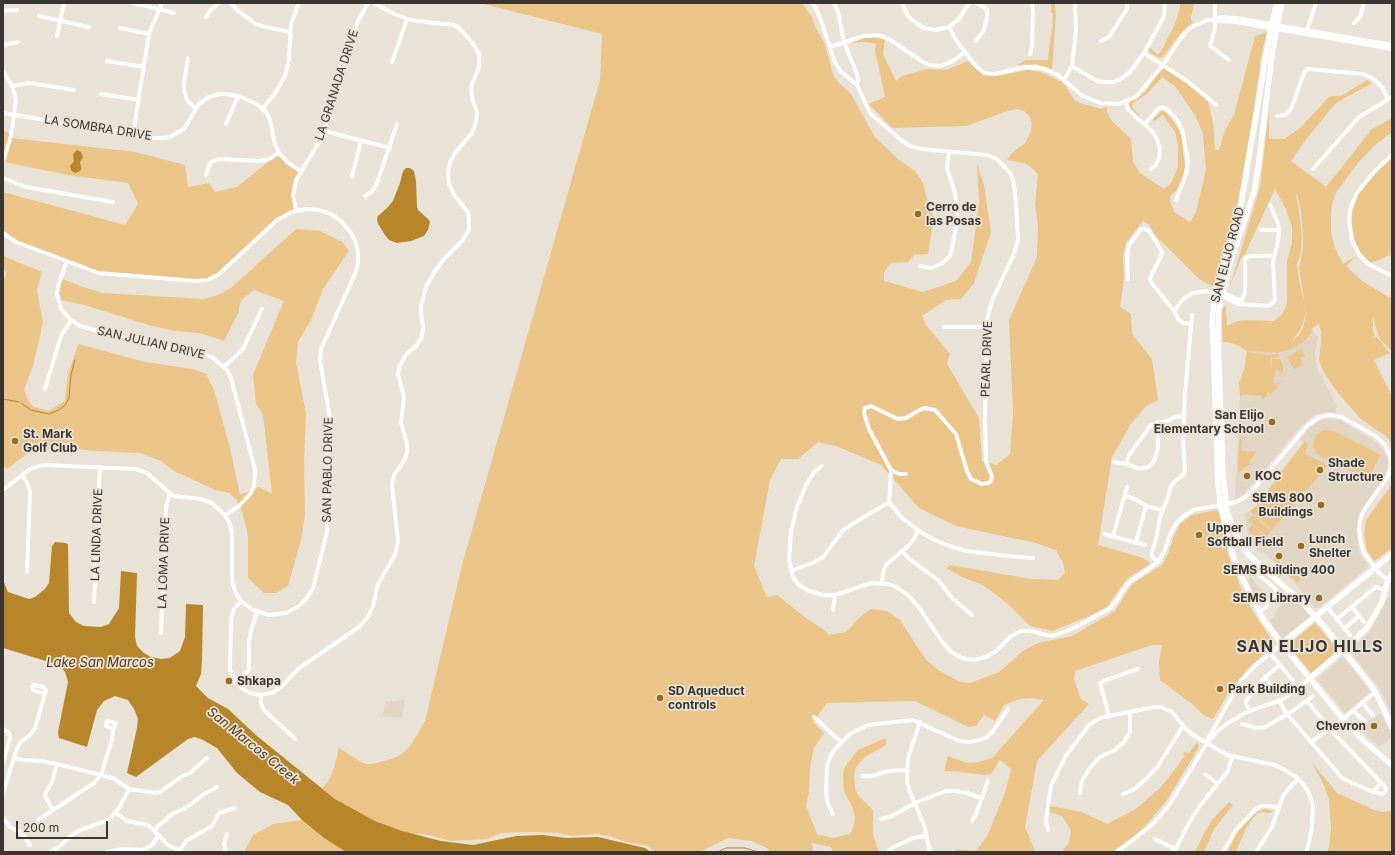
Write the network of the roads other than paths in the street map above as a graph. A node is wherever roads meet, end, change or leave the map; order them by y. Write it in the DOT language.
graph roads {
  1 [pos="64,3"];
  2 [pos="134,3"];
  3 [pos="162,3"];
  4 [pos="220,3"];
  5 [pos="231,3"];
  6 [pos="298,3"];
  7 [pos="368,3"];
  8 [pos="374,3"];
  9 [pos="813,3"];
  10 [pos="834,3"];
  11 [pos="902,3"];
  12 [pos="969,3"];
  13 [pos="976,3"];
  14 [pos="1032,3"];
  15 [pos="1075,3"];
  16 [pos="1127,3"];
  17 [pos="1165,3"];
  18 [pos="1215,3"];
  19 [pos="1277,3"];
  20 [pos="1282,3"];
  21 [pos="1316,3"];
  22 [pos="1364,3"];
  23 [pos="3,10"];
  24 [pos="17,10"];
  25 [pos="160,10"];
  26 [pos="174,13"];
  27 [pos="39,16"];
  28 [pos="206,17"];
  29 [pos="407,19"];
  30 [pos="1216,19"];
  31 [pos="60,20"];
  32 [pos="1354,23"];
  33 [pos="89,27"];
  34 [pos="949,27"];
  35 [pos="1274,27"];
  36 [pos="120,28"];
  37 [pos="1307,30"];
  38 [pos="290,32"];
  39 [pos="149,34"];
  40 [pos="57,36"];
  41 [pos="1101,40"];
  42 [pos="976,41"];
  43 [pos="18,42"];
  44 [pos="844,42"];
  45 [pos="3,45"];
  46 [pos="1392,45"];
  47 [pos="830,47"];
  48 [pos="1392,49"];
  49 [pos="965,52"];
  50 [pos="1144,53"];
  51 [pos="1030,54"];
  52 [pos="188,58"];
  53 [pos="1229,60"];
  54 [pos="107,61"];
  55 [pos="392,62"];
  56 [pos="1163,65"];
  57 [pos="1072,66"];
  58 [pos="144,67"];
  59 [pos="3,71"];
  60 [pos="1064,80"];
  61 [pos="857,85"];
  62 [pos="12,86"];
  63 [pos="74,90"];
  64 [pos="101,94"];
  65 [pos="238,96"];
  66 [pos="1390,98"];
  67 [pos="139,100"];
  68 [pos="1125,101"];
  69 [pos="1216,106"];
  70 [pos="196,109"];
  71 [pos="262,109"];
  72 [pos="3,113"];
  73 [pos="14,115"];
  74 [pos="1277,116"];
  75 [pos="226,124"];
  76 [pos="396,124"];
  77 [pos="1145,124"];
  78 [pos="324,131"];
  79 [pos="133,134"];
  80 [pos="361,141"];
  81 [pos="390,148"];
  82 [pos="949,152"];
  83 [pos="279,153"];
  84 [pos="1392,155"];
  85 [pos="3,162"];
  86 [pos="1151,169"];
  87 [pos="1313,169"];
  88 [pos="300,172"];
  89 [pos="206,175"];
  90 [pos="352,176"];
  91 [pos="3,178"];
  92 [pos="365,196"];
  93 [pos="1176,200"];
  94 [pos="113,202"];
  95 [pos="1270,205"];
  96 [pos="296,211"];
  97 [pos="1261,230"];
  98 [pos="1279,230"];
  99 [pos="3,233"];
  100 [pos="1274,256"];
  101 [pos="67,262"];
  102 [pos="920,266"];
  103 [pos="1392,276"];
  104 [pos="1128,279"];
  105 [pos="1215,293"];
  106 [pos="1222,295"];
  107 [pos="1241,303"];
  108 [pos="262,309"];
  109 [pos="1174,311"];
  110 [pos="1192,315"];
  111 [pos="70,320"];
  112 [pos="1190,324"];
  113 [pos="944,326"];
  114 [pos="987,327"];
  115 [pos="224,368"];
  116 [pos="46,389"];
  117 [pos="1185,416"];
  118 [pos="1154,424"];
  119 [pos="1114,462"];
  120 [pos="1126,464"];
  121 [pos="822,466"];
  122 [pos="100,467"];
  123 [pos="891,470"];
  124 [pos="906,474"];
  125 [pos="22,476"];
  126 [pos="1127,487"];
  127 [pos="3,490"];
  128 [pos="170,493"];
  129 [pos="1125,496"];
  130 [pos="889,504"];
  131 [pos="1223,504"];
  132 [pos="1146,506"];
  133 [pos="1162,510"];
  134 [pos="225,515"];
  135 [pos="918,530"];
  136 [pos="1104,534"];
  137 [pos="1113,536"];
  138 [pos="1136,542"];
  139 [pos="1144,545"];
  140 [pos="902,551"];
  141 [pos="1392,554"];
  142 [pos="1033,558"];
  143 [pos="1158,562"];
  144 [pos="1261,568"];
  145 [pos="1375,568"];
  146 [pos="791,571"];
  147 [pos="27,572"];
  148 [pos="1392,574"];
  149 [pos="1388,581"];
  150 [pos="882,583"];
  151 [pos="1385,590"];
  152 [pos="834,595"];
  153 [pos="242,601"];
  154 [pos="94,602"];
  155 [pos="1352,606"];
  156 [pos="1327,607"];
  157 [pos="834,610"];
  158 [pos="257,612"];
  159 [pos="1259,612"];
  160 [pos="972,615"];
  161 [pos="1315,616"];
  162 [pos="1359,616"];
  163 [pos="1336,619"];
  164 [pos="1364,622"];
  165 [pos="1344,628"];
  166 [pos="161,633"];
  167 [pos="1350,635"];
  168 [pos="1282,644"];
  169 [pos="1344,650"];
  170 [pos="1270,654"];
  171 [pos="1280,665"];
  172 [pos="1138,669"];
  173 [pos="1264,678"];
  174 [pos="1310,678"];
  175 [pos="234,680"];
  176 [pos="1294,682"];
  177 [pos="1375,692"];
  178 [pos="44,694"];
  179 [pos="1278,694"];
  180 [pos="261,695"];
  181 [pos="1313,696"];
  182 [pos="1279,701"];
  183 [pos="1307,701"];
  184 [pos="1362,702"];
  185 [pos="1008,709"];
  186 [pos="1353,710"];
  187 [pos="1250,711"];
  188 [pos="1130,713"];
  189 [pos="1287,714"];
  190 [pos="1109,716"];
  191 [pos="1373,716"];
  192 [pos="814,717"];
  193 [pos="1343,719"];
  194 [pos="920,722"];
  195 [pos="1365,722"];
  196 [pos="1242,724"];
  197 [pos="1183,726"];
  198 [pos="1328,726"];
  199 [pos="1392,727"];
  200 [pos="3,730"];
  201 [pos="113,730"];
  202 [pos="295,739"];
  203 [pos="841,742"];
  204 [pos="1311,742"];
  205 [pos="1207,743"];
  206 [pos="1232,757"];
  207 [pos="14,758"];
  208 [pos="207,758"];
  209 [pos="3,763"];
  210 [pos="57,764"];
  211 [pos="1392,765"];
  212 [pos="907,770"];
  213 [pos="1205,774"];
  214 [pos="101,775"];
  215 [pos="862,776"];
  216 [pos="1298,779"];
  217 [pos="988,780"];
  218 [pos="1381,783"];
  219 [pos="1218,784"];
  220 [pos="217,787"];
  221 [pos="129,789"];
  222 [pos="1373,792"];
  223 [pos="3,793"];
  224 [pos="1080,793"];
  225 [pos="1123,794"];
  226 [pos="980,798"];
  227 [pos="915,803"];
  228 [pos="1279,807"];
  229 [pos="235,808"];
  230 [pos="53,810"];
  231 [pos="116,813"];
  232 [pos="833,814"];
  233 [pos="3,818"];
  234 [pos="881,819"];
  235 [pos="38,820"];
  236 [pos="972,821"];
  237 [pos="154,830"];
  238 [pos="1048,830"];
  239 [pos="227,834"];
  240 [pos="159,835"];
  241 [pos="926,836"];
  242 [pos="1155,839"];
  243 [pos="30,845"];
  244 [pos="1175,850"];
  245 [pos="182,851"];
  246 [pos="50,852"];
  247 [pos="107,852"];
  248 [pos="226,852"];
  249 [pos="886,852"];
  250 [pos="930,852"];
  251 [pos="1117,852"];
  252 [pos="1223,852"];
  253 [pos="1256,852"];
  254 [pos="1306,852"];
  1 -- 31 [label="street"];
  2 -- 25 [label="street"];
  3 -- 25 [label="street"];
  4 -- 28 [label="street"];
  5 -- 38 [label="street"];
  6 -- 38 [label="street"];
  7 -- 78 [label="street, LA GRANADA DRIVE"];
  8 -- 29 [label="street"];
  9 -- 47 [label="street"];
  10 -- 44 [label="street, PEARL DRIVE"];
  11 -- 34 [label="street"];
  12 -- 34 [label="street"];
  13 -- 42 [label="street"];
  14 -- 51 [label="street"];
  15 -- 57 [label="street"];
  16 -- 41 [label="street"];
  17 -- 50 [label="street"];
  18 -- 30 [label="street"];
  19 -- 35 [label="main road, SAN ELIJO ROAD"];
  20 -- 35 [label="main road, SAN ELIJO ROAD"];
  21 -- 37 [label="street"];
  22 -- 32 [label="street"];
  23 -- 24 [label="street"];
  25 -- 26 [label="street"];
  25 -- 39 [label="street"];
  27 -- 31 [label="street"];
  29 -- 55 [label="street"];
  29 -- 180 [label="street"];
  30 -- 35 [label="street"];
  30 -- 53 [label="street"];
  30 -- 56 [label="street"];
  31 -- 33 [label="street"];
  31 -- 40 [label="street"];
  34 -- 49 [label="street"];
  35 -- 37 [label="street"];
  35 -- 48 [label="street"];
  35 -- 105 [label="main road, SAN ELIJO ROAD"];
  35 -- 106 [label="main road, SAN ELIJO ROAD"];
  36 -- 39 [label="street"];
  37 -- 46 [label="street"];
  38 -- 71 [label="street"];
  39 -- 58 [label="street"];
  43 -- 45 [label="street"];
  44 -- 47 [label="street"];
  44 -- 49 [label="street"];
  44 -- 61 [label="street, PEARL DRIVE"];
  47 -- 61 [label="street"];
  49 -- 60 [label="street"];
  50 -- 56 [label="street"];
  50 -- 57 [label="street"];
  52 -- 70 [label="street"];
  54 -- 58 [label="street"];
  56 -- 68 [label="street"];
  56 -- 69 [label="street"];
  57 -- 60 [label="street"];
  58 -- 67 [label="street"];
  59 -- 62 [label="street"];
  60 -- 68 [label="street"];
  61 -- 82 [label="street, PEARL DRIVE"];
  62 -- 63 [label="street"];
  62 -- 73 [label="street"];
  64 -- 67 [label="street"];
  65 -- 70 [label="street, LA SOMBRA DRIVE"];
  65 -- 71 [label="street, LA SOMBRA DRIVE"];
  65 -- 75 [label="street"];
  66 -- 74 [label="street"];
  66 -- 87 [label="street"];
  67 -- 79 [label="street"];
  68 -- 77 [label="street"];
  70 -- 79 [label="street, LA SOMBRA DRIVE"];
  71 -- 83 [label="street"];
  72 -- 73 [label="street, LA SOMBRA DRIVE"];
  73 -- 79 [label="street, LA SOMBRA DRIVE"];
  73 -- 85 [label="street"];
  76 -- 81 [label="street"];
  77 -- 86 [label="street"];
  77 -- 93 [label="street"];
  78 -- 80 [label="street"];
  78 -- 88 [label="street, LA GRANADA DRIVE"];
  80 -- 81 [label="street"];
  80 -- 90 [label="street"];
  81 -- 92 [label="street"];
  82 -- 102 [label="street"];
  82 -- 114 [label="street, PEARL DRIVE"];
  83 -- 88 [label="street"];
  83 -- 89 [label="street"];
  84 -- 103 [label="street"];
  88 -- 96 [label="street, LA GRANADA DRIVE"];
  91 -- 94 [label="street"];
  95 -- 98 [label="street"];
  96 -- 101 [label="street, SAN PABLO DRIVE"];
  96 -- 158 [label="street, SAN PABLO DRIVE"];
  97 -- 98 [label="street"];
  98 -- 100 [label="street"];
  99 -- 101 [label="street, SAN PABLO DRIVE"];
  100 -- 107 [label="street"];
  100 -- 107 [label="street"];
  101 -- 111 [label="street"];
  104 -- 109 [label="street"];
  105 -- 106 [label="street"];
  105 -- 109 [label="street"];
  105 -- 131 [label="main road, SAN ELIJO ROAD"];
  106 -- 107 [label="street"];
  106 -- 131 [label="main road, SAN ELIJO ROAD"];
  108 -- 115 [label="street"];
  109 -- 112 [label="street"];
  110 -- 112 [label="street"];
  111 -- 115 [label="street, SAN JULIAN DRIVE"];
  111 -- 116 [label="street"];
  112 -- 117 [label="street"];
  113 -- 114 [label="street"];
  114 -- 123 [label="street, PEARL DRIVE"];
  115 -- 134 [label="street, SAN JULIAN DRIVE"];
  117 -- 118 [label="street"];
  117 -- 133 [label="street"];
  118 -- 120 [label="street"];
  118 -- 120 [label="street"];
  119 -- 120 [label="street"];
  121 -- 146 [label="street"];
  122 -- 125 [label="street"];
  122 -- 128 [label="street"];
  122 -- 154 [label="street, LA LINDA DRIVE"];
  123 -- 124 [label="street"];
  123 -- 130 [label="street"];
  125 -- 127 [label="street"];
  125 -- 147 [label="street"];
  126 -- 129 [label="street"];
  128 -- 134 [label="street"];
  128 -- 166 [label="street, LA LOMA DRIVE"];
  129 -- 132 [label="street"];
  129 -- 137 [label="street"];
  130 -- 135 [label="street"];
  130 -- 146 [label="street"];
  131 -- 143 [label="street"];
  131 -- 144 [label="main road, SAN ELIJO ROAD"];
  131 -- 145 [label="street"];
  131 -- 159 [label="main road, SAN ELIJO ROAD"];
  132 -- 133 [label="street"];
  132 -- 138 [label="street"];
  133 -- 143 [label="street"];
  134 -- 153 [label="street"];
  135 -- 140 [label="street"];
  135 -- 142 [label="street"];
  136 -- 137 [label="street"];
  137 -- 138 [label="street"];
  138 -- 139 [label="street"];
  140 -- 150 [label="street"];
  140 -- 160 [label="street"];
  141 -- 145 [label="main road"];
  143 -- 150 [label="street"];
  144 -- 159 [label="street"];
  144 -- 161 [label="main road, SAN ELIJO ROAD"];
  145 -- 149 [label="street"];
  145 -- 156 [label="main road"];
  146 -- 152 [label="street"];
  148 -- 149 [label="main road"];
  149 -- 151 [label="main road"];
  150 -- 152 [label="street"];
  151 -- 155 [label="street"];
  151 -- 169 [label="main road"];
  152 -- 157 [label="street"];
  153 -- 158 [label="street"];
  153 -- 175 [label="street"];
  155 -- 162 [label="street"];
  155 -- 163 [label="street"];
  156 -- 161 [label="main road"];
  156 -- 163 [label="street"];
  158 -- 175 [label="street"];
  159 -- 168 [label="main road, SAN ELIJO ROAD"];
  161 -- 168 [label="main road"];
  161 -- 169 [label="main road, SAN ELIJO ROAD"];
  162 -- 164 [label="street"];
  162 -- 165 [label="street"];
  163 -- 165 [label="street"];
  165 -- 167 [label="street"];
  168 -- 170 [label="street"];
  168 -- 174 [label="main road, SAN ELIJO ROAD"];
  169 -- 174 [label="main road"];
  169 -- 177 [label="main road, SAN ELIJO ROAD"];
  170 -- 171 [label="street"];
  170 -- 205 [label="street"];
  171 -- 173 [label="street"];
  171 -- 176 [label="street"];
  172 -- 190 [label="street"];
  173 -- 179 [label="street"];
  173 -- 187 [label="street"];
  174 -- 182 [label="street"];
  174 -- 193 [label="main road, SAN ELIJO ROAD"];
  175 -- 180 [label="street"];
  177 -- 184 [label="street"];
  177 -- 199 [label="main road, SAN ELIJO ROAD"];
  178 -- 207 [label="street"];
  180 -- 202 [label="street"];
  181 -- 183 [label="street"];
  182 -- 187 [label="street"];
  182 -- 189 [label="street"];
  183 -- 189 [label="street"];
  183 -- 198 [label="street"];
  184 -- 186 [label="street"];
  184 -- 191 [label="street"];
  185 -- 194 [label="street"];
  186 -- 193 [label="street"];
  186 -- 195 [label="street"];
  187 -- 205 [label="street"];
  188 -- 190 [label="street"];
  188 -- 197 [label="street"];
  188 -- 224 [label="street"];
  189 -- 196 [label="street"];
  189 -- 204 [label="street"];
  190 -- 238 [label="street"];
  192 -- 203 [label="street"];
  193 -- 198 [label="street"];
  193 -- 211 [label="main road, SAN ELIJO ROAD"];
  194 -- 203 [label="street"];
  194 -- 212 [label="street"];
  197 -- 205 [label="street"];
  197 -- 225 [label="street"];
  198 -- 204 [label="street"];
  198 -- 218 [label="street"];
  200 -- 209 [label="street"];
  201 -- 214 [label="street"];
  203 -- 232 [label="street"];
  204 -- 222 [label="street"];
  205 -- 206 [label="street"];
  205 -- 251 [label="street"];
  206 -- 216 [label="street"];
  206 -- 219 [label="street"];
  207 -- 210 [label="street"];
  207 -- 223 [label="street"];
  208 -- 221 [label="street"];
  210 -- 214 [label="street"];
  210 -- 230 [label="street"];
  212 -- 215 [label="street"];
  212 -- 227 [label="street"];
  213 -- 219 [label="street"];
  214 -- 221 [label="street"];
  214 -- 230 [label="street"];
  216 -- 228 [label="street"];
  216 -- 254 [label="street"];
  217 -- 226 [label="street"];
  218 -- 222 [label="street"];
  218 -- 222 [label="street"];
  219 -- 244 [label="street"];
  220 -- 237 [label="street"];
  221 -- 231 [label="street"];
  226 -- 227 [label="street"];
  226 -- 236 [label="street"];
  227 -- 234 [label="street"];
  227 -- 241 [label="street"];
  228 -- 252 [label="street"];
  228 -- 253 [label="street"];
  229 -- 245 [label="street"];
  230 -- 235 [label="street"];
  231 -- 237 [label="street"];
  231 -- 246 [label="street"];
  233 -- 243 [label="street"];
  237 -- 240 [label="street"];
  239 -- 248 [label="street"];
  240 -- 245 [label="street"];
  240 -- 247 [label="street"];
  241 -- 249 [label="street"];
  241 -- 250 [label="street"];
  242 -- 244 [label="street"];
}
